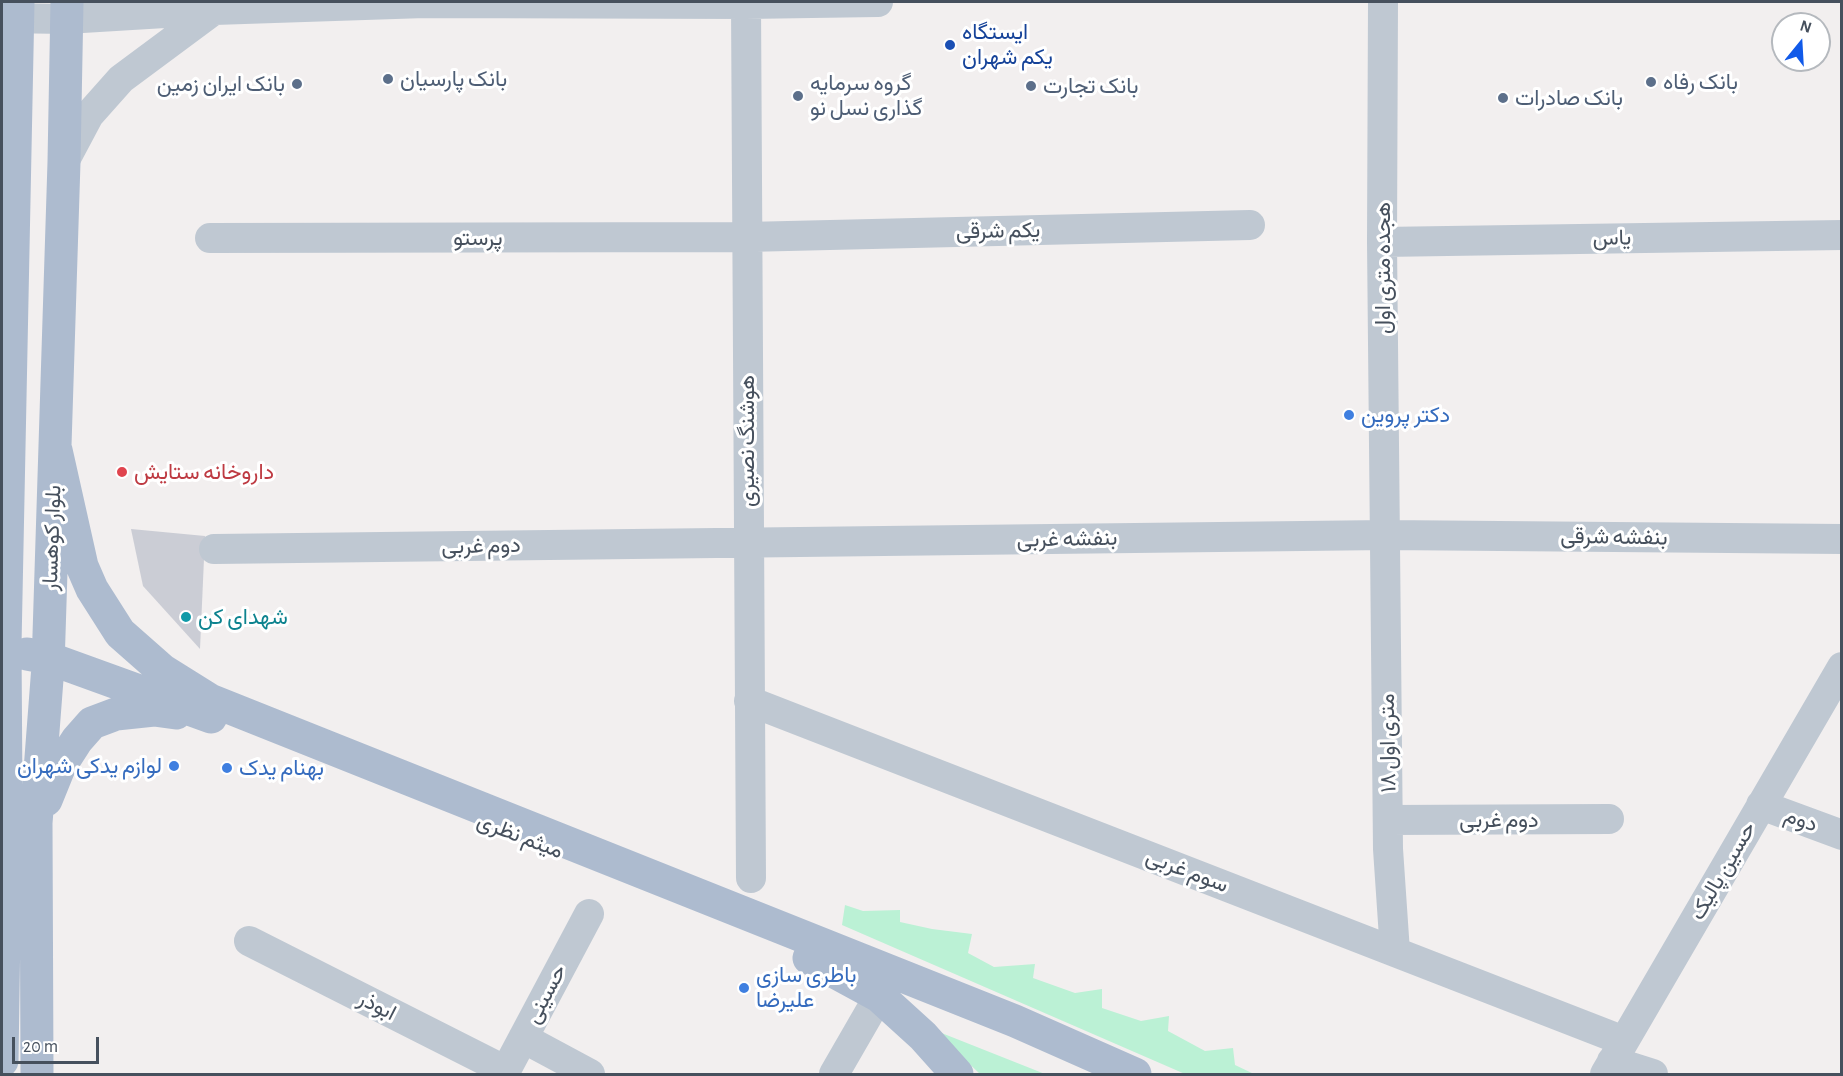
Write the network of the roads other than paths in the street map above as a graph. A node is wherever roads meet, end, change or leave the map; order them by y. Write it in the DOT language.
graph roads {
  1 [pos="425,2"];
  2 [pos="878,2"];
  3 [pos="1383,2"];
  4 [pos="746,4"];
  5 [pos="206,6"];
  6 [pos="66,10"];
  7 [pos="12,12"];
  8 [pos="64,162"];
  9 [pos="1250,225"];
  10 [pos="1842,235"];
  11 [pos="746,237"];
  12 [pos="210,238"];
  13 [pos="1382,242"];
  14 [pos="56,450"];
  15 [pos="1386,535"];
  16 [pos="1842,539"];
  17 [pos="748,542"];
  18 [pos="214,549"];
  19 [pos="5,651"];
  20 [pos="48,658"];
  21 [pos="1839,675"];
  22 [pos="749,701"];
  23 [pos="210,716"];
  24 [pos="4,791"];
  25 [pos="1761,806"];
  26 [pos="1609,819"];
  27 [pos="1389,820"];
  28 [pos="36,823"];
  29 [pos="1842,835"];
  30 [pos="751,878"];
  31 [pos="589,914"];
  32 [pos="249,941"];
  33 [pos="1395,952"];
  34 [pos="879,996"];
  35 [pos="524,1038"];
  36 [pos="1614,1059"];
  37 [pos="2,1061"];
  38 [pos="505,1073"];
  39 [pos="37,1074"];
  40 [pos="590,1074"];
  41 [pos="834,1074"];
  42 [pos="957,1074"];
  43 [pos="1135,1074"];
  44 [pos="1653,1074"];
  1 -- 4 [label="street"];
  1 -- 5 [label="street"];
  2 -- 4 [label="street"];
  3 -- 13 [label="street, هجده متری اول"];
  4 -- 11 [label="street, هوشنگ نصیری"];
  5 -- 6 [label="street"];
  5 -- 8 [label="street"];
  6 -- 7 [label="street"];
  6 -- 8 [label="main road, بلوار کوهسار"];
  7 -- 19 [label="main road, بلوار کوهسار"];
  8 -- 14 [label="main road, بلوار کوهسار"];
  9 -- 11 [label="street, یکم شرقی"];
  10 -- 13 [label="street, یاس"];
  11 -- 12 [label="street, پرستو"];
  11 -- 17 [label="street, هوشنگ نصیری"];
  13 -- 15 [label="street, هجده متری اول"];
  14 -- 20 [label="main road, بلوار کوهسار"];
  14 -- 43 [label="main road"];
  15 -- 16 [label="street, بنفشه شرقی"];
  15 -- 17 [label="street, بنفشه غربی"];
  15 -- 27 [label="street, ۱۸ متری اول"];
  17 -- 18 [label="street, دوم غربی"];
  17 -- 22 [label="street, هوشنگ نصیری"];
  19 -- 20 [label="main road, میثم نظری"];
  19 -- 24 [label="main road, بلوار کوهسار"];
  20 -- 23 [label="main road, میثم نظری"];
  20 -- 28 [label="main road, بلوار کوهسار"];
  21 -- 25 [label="street, حسین پالیک"];
  22 -- 30 [label="street, هوشنگ نصیری"];
  22 -- 33 [label="street, سوم غربی"];
  23 -- 28 [label="main road"];
  23 -- 34 [label="main road, میثم نظری"];
  24 -- 37 [label="main road, بلوار کوهسار"];
  25 -- 29 [label="street, دوم"];
  25 -- 36 [label="street, حسین پالیک"];
  26 -- 27 [label="street, دوم غربی"];
  27 -- 33 [label="street, ۱۸ متری اول"];
  28 -- 39 [label="main road, بلوار کوهسار"];
  31 -- 35 [label="street, حسینی"];
  32 -- 38 [label="street, ابوذر"];
  33 -- 36 [label="street, سوم غربی"];
  34 -- 41 [label="street"];
  34 -- 42 [label="main road, میثم نظری"];
  35 -- 38 [label="street, حسینی"];
  35 -- 40 [label="street"];
  36 -- 44 [label="street, سوم غربی"];
}
